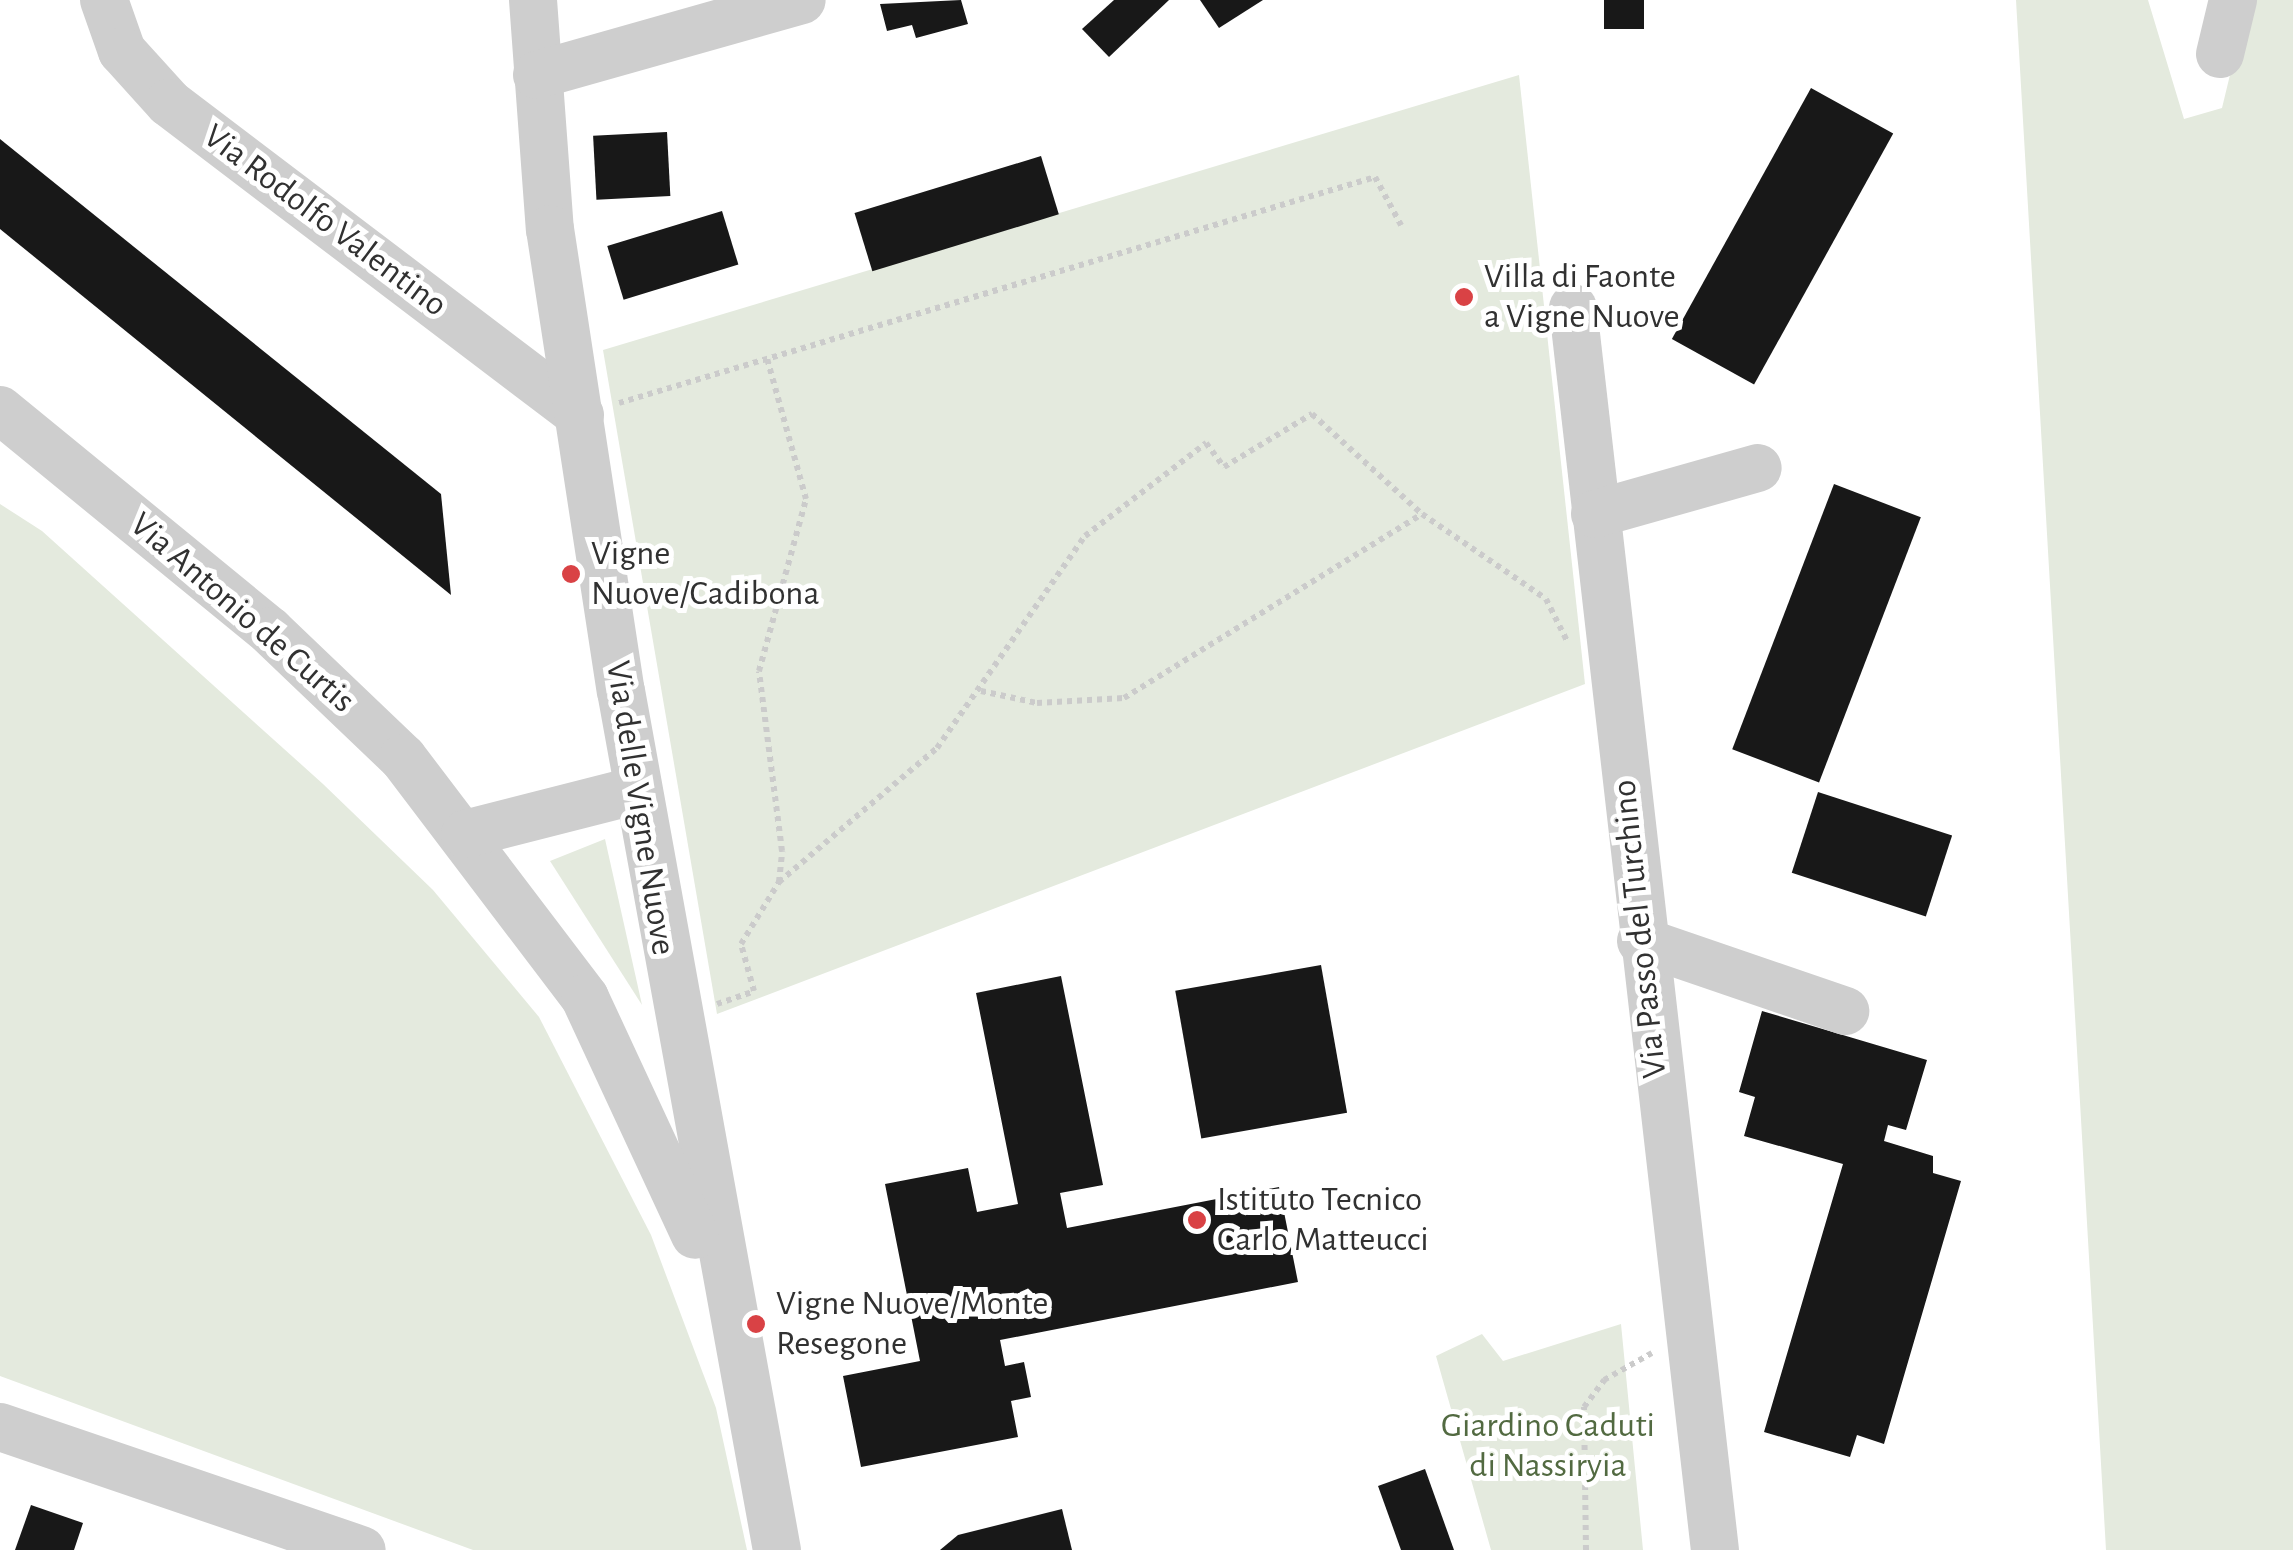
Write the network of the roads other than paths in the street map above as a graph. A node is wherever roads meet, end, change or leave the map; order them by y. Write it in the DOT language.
graph roads {
  1 [pos="104,0"];
  2 [pos="533,0"];
  3 [pos="802,0"];
  4 [pos="2233,0"];
  5 [pos="2220,54"];
  6 [pos="537,74"];
  7 [pos="1573,308"];
  8 [pos="0,410"];
  9 [pos="580,415"];
  10 [pos="1758,468"];
  11 [pos="1595,514"];
  12 [pos="637,790"];
  13 [pos="465,834"];
  14 [pos="1641,941"];
  15 [pos="1845,1011"];
  16 [pos="734,1331"];
  17 [pos="0,1427"];
  18 [pos="362,1550"];
  19 [pos="777,1550"];
  20 [pos="1715,1550"];
  1 -- 9 [label="street, Via Rodolfo Valentino"];
  2 -- 6 [label="street, Via delle Vigne Nuove"];
  3 -- 6 [label="street"];
  4 -- 5 [label="street"];
  6 -- 9 [label="street, Via delle Vigne Nuove"];
  7 -- 11 [label="street, Via Passo del Turchino"];
  8 -- 13 [label="street, Via Antonio de Curtis"];
  9 -- 12 [label="street, Via delle Vigne Nuove"];
  10 -- 11 [label="street"];
  11 -- 14 [label="street, Via Passo del Turchino"];
  12 -- 13 [label="street"];
  12 -- 16 [label="street, Via delle Vigne Nuove"];
  13 -- 16 [label="street, Via Antonio de Curtis"];
  14 -- 15 [label="street"];
  14 -- 20 [label="street, Via Passo del Turchino"];
  16 -- 19 [label="street, Via delle Vigne Nuove"];
  17 -- 18 [label="street"];
}
